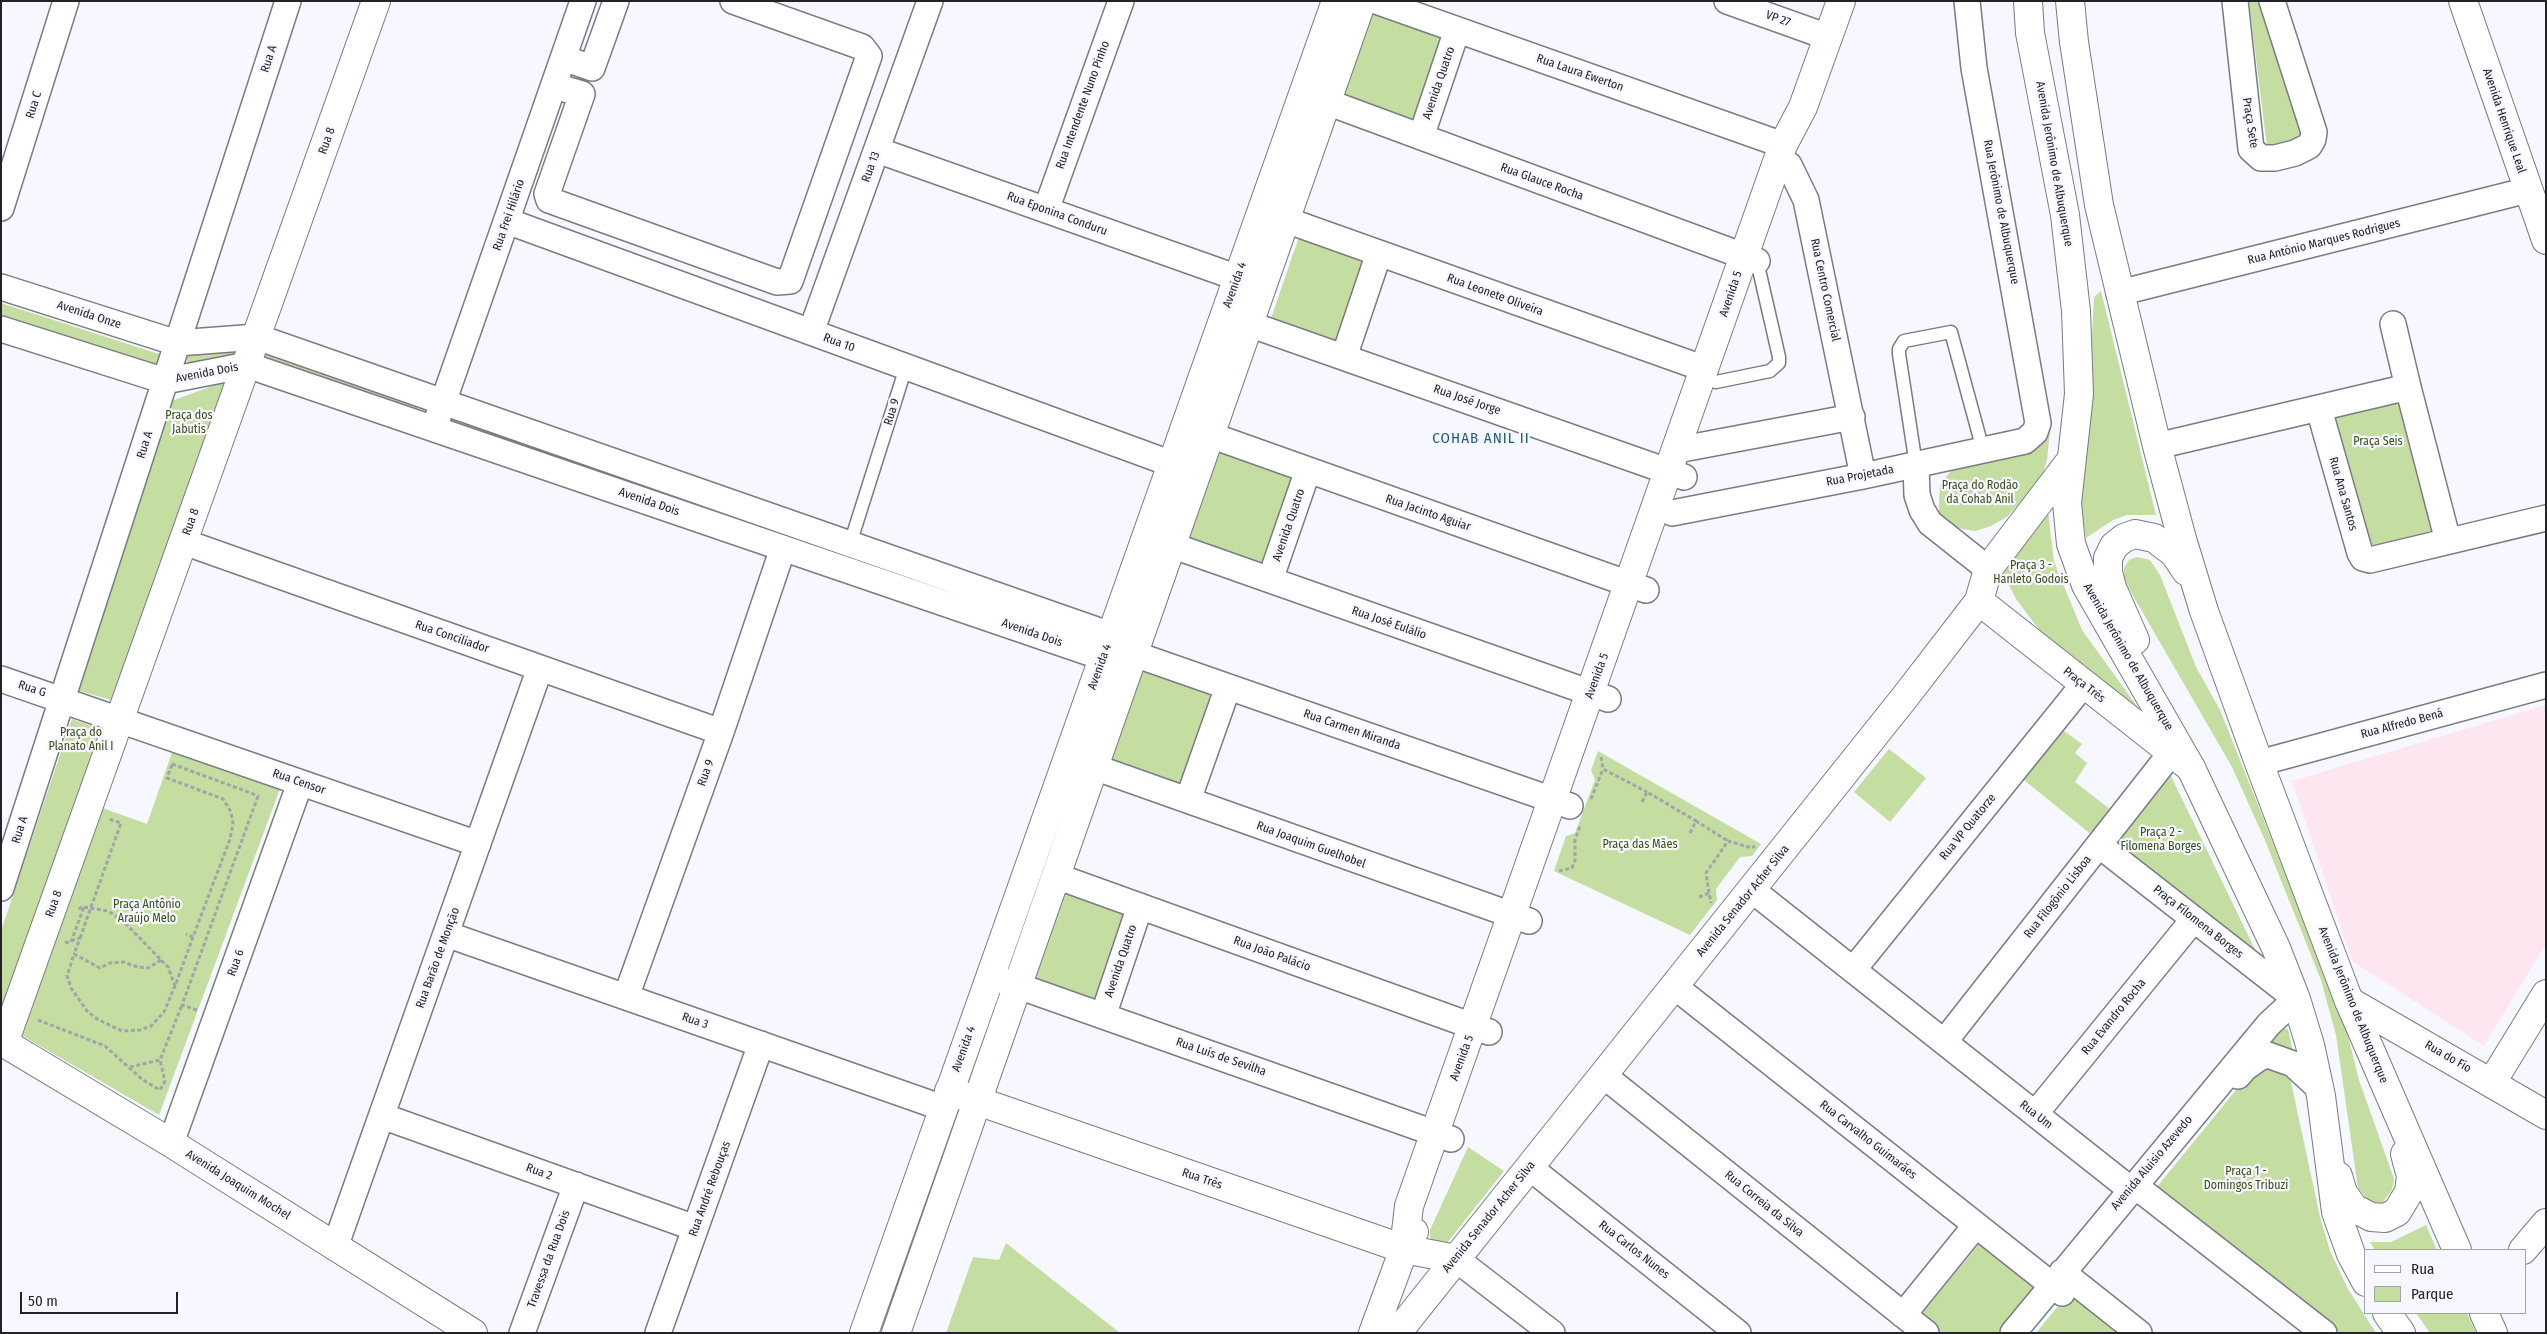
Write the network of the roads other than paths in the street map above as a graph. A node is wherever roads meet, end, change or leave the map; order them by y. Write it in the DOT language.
graph roads {
  1 [pos="66,1"];
  2 [pos="288,1"];
  3 [pos="376,1"];
  4 [pos="584,1"];
  5 [pos="616,1"];
  6 [pos="732,1"];
  7 [pos="930,1"];
  8 [pos="1121,1"];
  9 [pos="1336,1"];
  10 [pos="1362,1"];
  11 [pos="1376,1"];
  12 [pos="1727,1"];
  13 [pos="1841,1"];
  14 [pos="1967,1"];
  15 [pos="2028,1"];
  16 [pos="2070,1"];
  17 [pos="2235,1"];
  18 [pos="2272,1"];
  19 [pos="2463,1"];
  20 [pos="1457,30"];
  21 [pos="1828,37"];
  22 [pos="572,61"];
  23 [pos="564,89"];
  24 [pos="1327,102"];
  25 [pos="1420,137"];
  26 [pos="877,150"];
  27 [pos="1786,155"];
  28 [pos="1292,163"];
  29 [pos="2528,190"];
  30 [pos="1,208"];
  31 [pos="1046,210"];
  32 [pos="1286,220"];
  33 [pos="507,221"];
  34 [pos="2546,240"];
  35 [pos="1379,253"];
  36 [pos="1751,259"];
  37 [pos="1238,278"];
  38 [pos="1,287"];
  39 [pos="2119,293"];
  40 [pos="1249,324"];
  41 [pos="2392,324"];
  42 [pos="1,328"];
  43 [pos="811,332"];
  44 [pos="257,336"];
  45 [pos="177,343"];
  46 [pos="1344,357"];
  47 [pos="247,365"];
  48 [pos="906,367"];
  49 [pos="1708,376"];
  50 [pos="165,381"];
  51 [pos="1215,381"];
  52 [pos="2408,387"];
  53 [pos="444,402"];
  54 [pos="2319,409"];
  55 [pos="1852,417"];
  56 [pos="2038,423"];
  57 [pos="434,429"];
  58 [pos="1210,435"];
  59 [pos="2157,446"];
  60 [pos="1983,450"];
  61 [pos="2071,460"];
  62 [pos="1681,461"];
  63 [pos="1172,464"];
  64 [pos="1916,465"];
  65 [pos="1308,470"];
  66 [pos="1863,476"];
  67 [pos="1672,513"];
  68 [pos="2546,518"];
  69 [pos="2448,541"];
  70 [pos="184,542"];
  71 [pos="850,544"];
  72 [pos="1171,546"];
  73 [pos="783,548"];
  74 [pos="1988,569"];
  75 [pos="1270,580"];
  76 [pos="1638,587"];
  77 [pos="1979,601"];
  78 [pos="2204,611"];
  79 [pos="1107,646"];
  80 [pos="1133,655"];
  81 [pos="540,668"];
  82 [pos="1,679"];
  83 [pos="2083,684"];
  84 [pos="2546,685"];
  85 [pos="1228,687"];
  86 [pos="1599,697"];
  87 [pos="62,699"];
  88 [pos="120,720"];
  89 [pos="721,732"];
  90 [pos="2181,760"];
  91 [pos="2259,763"];
  92 [pos="1094,767"];
  93 [pos="300,783"];
  94 [pos="1188,800"];
  95 [pos="1561,803"];
  96 [pos="478,844"];
  97 [pos="2098,845"];
  98 [pos="1056,876"];
  99 [pos="1,888"];
  100 [pos="1752,890"];
  101 [pos="1140,906"];
  102 [pos="1520,919"];
  103 [pos="2194,919"];
  104 [pos="446,934"];
  105 [pos="1853,970"];
  106 [pos="990,976"];
  107 [pos="1017,986"];
  108 [pos="1674,986"];
  109 [pos="2546,994"];
  110 [pos="626,997"];
  111 [pos="2296,999"];
  112 [pos="2350,1001"];
  113 [pos="1103,1016"];
  114 [pos="1481,1029"];
  115 [pos="3,1042"];
  116 [pos="1944,1042"];
  117 [pos="762,1044"];
  118 [pos="2377,1066"];
  119 [pos="1603,1076"];
  120 [pos="2492,1082"];
  121 [pos="2320,1092"];
  122 [pos="946,1100"];
  123 [pos="977,1101"];
  124 [pos="2035,1114"];
  125 [pos="2546,1115"];
  126 [pos="382,1116"];
  127 [pos="1443,1136"];
  128 [pos="171,1143"];
  129 [pos="1529,1167"];
  130 [pos="576,1185"];
  131 [pos="2136,1190"];
  132 [pos="2546,1223"];
  133 [pos="1976,1225"];
  134 [pos="695,1228"];
  135 [pos="335,1246"];
  136 [pos="1404,1249"];
  137 [pos="2457,1249"];
  138 [pos="2524,1249"];
  139 [pos="1456,1259"];
  140 [pos="2364,1278"];
  141 [pos="2062,1283"];
  142 [pos="2388,1314"];
  143 [pos="2484,1314"];
  144 [pos="1903,1315"];
  145 [pos="868,1320"];
  146 [pos="898,1326"];
  147 [pos="2136,1332"];
  148 [pos="473,1333"];
  149 [pos="522,1333"];
  150 [pos="658,1333"];
  151 [pos="1373,1333"];
  152 [pos="1397,1333"];
  153 [pos="1552,1333"];
  154 [pos="1738,1333"];
  155 [pos="1926,1333"];
  156 [pos="2013,1333"];
  157 [pos="2030,1333"];
  158 [pos="2324,1333"];
  159 [pos="2401,1333"];
  160 [pos="2493,1333"];
  1 -- 30 [label="street, Rua C"];
  2 -- 45 [label="street, Rua A"];
  3 -- 44 [label="main road, Rua 8"];
  4 -- 33 [label="street, Rua Frei Hilário"];
  5 -- 22 [label="street"];
  6 -- 23 [label="street"];
  7 -- 26 [label="street, Rua 13"];
  8 -- 31 [label="street, Rua Intendente Nuno Pinho"];
  9 -- 28 [label="main road, Avenida 4"];
  10 -- 24 [label="main road, Avenida 4"];
  11 -- 20 [label="street, Rua Laura Ewerton"];
  12 -- 21 [label="street, VP 27"];
  13 -- 21 [label="main road, Avenida 5"];
  14 -- 56 [label="street, Rua Jerônimo de Albuquerque"];
  15 -- 61 [label="main road, Avenida Jerônimo de Albuquerque"];
  16 -- 39 [label="main road, Avenida Jerônimo de Albuquerque"];
  17 -- 18 [label="street, Praça Sete"];
  19 -- 29 [label="main road, Avenida Henrique Leal"];
  20 -- 25 [label="street, Avenida Quatro"];
  20 -- 27 [label="street, Rua Laura Ewerton"];
  21 -- 27 [label="main road, Avenida 5"];
  24 -- 25 [label="street, Rua Glauce Rocha"];
  24 -- 28 [label="main road, Avenida 4"];
  25 -- 36 [label="street, Rua Glauce Rocha"];
  26 -- 31 [label="street, Rua Eponina Conduru"];
  26 -- 43 [label="street, Rua 13"];
  27 -- 36 [label="main road, Avenida 5"];
  27 -- 55 [label="street, Rua Centro Comercial"];
  28 -- 32 [label="main road, Avenida 4"];
  28 -- 37 [label="main road, Avenida 4"];
  29 -- 34 [label="main road, Avenida Henrique Leal"];
  29 -- 39 [label="street, Rua António Marques Rodrigues"];
  31 -- 37 [label="street, Rua Eponina Conduru"];
  32 -- 35 [label="street, Rua Leonete Oliveira"];
  32 -- 40 [label="main road, Avenida 4"];
  33 -- 43 [label="street, Rua 10"];
  33 -- 53 [label="street, Rua Frei Hilário"];
  35 -- 46 [label="street"];
  35 -- 49 [label="street, Rua Leonete Oliveira"];
  36 -- 49 [label="main road, Avenida 5"];
  36 -- 49 [label="lane"];
  37 -- 51 [label="main road, Avenida 4"];
  38 -- 45 [label="street, Avenida Onze"];
  39 -- 59 [label="main road, Avenida Jerônimo de Albuquerque"];
  40 -- 46 [label="street, Rua José Jorge"];
  40 -- 51 [label="main road, Avenida 4"];
  41 -- 52 [label="street"];
  42 -- 50 [label="street"];
  43 -- 48 [label="street, Rua 10"];
  44 -- 45 [label="street, Avenida Dois"];
  44 -- 47 [label="main road, Rua 8"];
  44 -- 53 [label="street, Avenida Dois"];
  45 -- 50 [label="street, Rua A"];
  46 -- 62 [label="street, Rua José Jorge"];
  47 -- 50 [label="street, Avenida Dois"];
  47 -- 57 [label="street, Avenida Dois"];
  47 -- 70 [label="main road, Rua 8"];
  48 -- 63 [label="street, Rua 10"];
  48 -- 71 [label="lane, Rua 9"];
  49 -- 62 [label="main road, Avenida 5"];
  50 -- 87 [label="street, Rua A"];
  51 -- 58 [label="main road, Avenida 4"];
  51 -- 63 [label="main road, Avenida 4"];
  52 -- 54 [label="street"];
  52 -- 69 [label="street"];
  53 -- 57 [label="street, Rua Frei Hilário"];
  53 -- 71 [label="street, Avenida Dois"];
  54 -- 59 [label="street"];
  54 -- 69 [label="street, Rua Ana Santos"];
  55 -- 62 [label="street"];
  55 -- 66 [label="street, Rua Centro Comercial"];
  56 -- 60 [label="street, Rua Projetada"];
  57 -- 73 [label="street, Avenida Dois"];
  58 -- 65 [label="street, Rua Jacinto Aguiar"];
  58 -- 72 [label="main road, Avenida 4"];
  59 -- 78 [label="main road, Avenida Jerônimo de Albuquerque"];
  60 -- 64 [label="street, Rua Projetada"];
  60 -- 64 [label="lane"];
  61 -- 74 [label="main road, Avenida Senador Acher Silva"];
  61 -- 90 [label="main road, Avenida Jerônimo de Albuquerque"];
  62 -- 67 [label="main road, Avenida 5"];
  62 -- 76 [label="main road, Avenida 5"];
  63 -- 79 [label="main road, Avenida 4"];
  64 -- 66 [label="street, Rua Projetada"];
  64 -- 74 [label="street"];
  65 -- 75 [label="street, Avenida Quatro"];
  65 -- 76 [label="street, Rua Jacinto Aguiar"];
  66 -- 67 [label="street, Rua Projetada"];
  67 -- 76 [label="main road, Avenida 5"];
  68 -- 69 [label="street, Rua Ana Santos"];
  70 -- 81 [label="street, Rua Conciliador"];
  70 -- 88 [label="main road, Rua 8"];
  71 -- 79 [label="street, Avenida Dois"];
  72 -- 75 [label="street, Rua José Eulálio"];
  72 -- 80 [label="main road, Avenida 4"];
  73 -- 79 [label="street, Avenida Dois"];
  73 -- 89 [label="street, Rua 9"];
  74 -- 77 [label="main road, Avenida Senador Acher Silva"];
  74 -- 83 [label="main road"];
  75 -- 86 [label="street, Rua José Eulálio"];
  76 -- 86 [label="main road, Avenida 5"];
  77 -- 83 [label="main road, Praça Três"];
  77 -- 100 [label="main road, Avenida Senador Acher Silva"];
  78 -- 90 [label="main road"];
  78 -- 91 [label="main road, Avenida Jerônimo de Albuquerque"];
  79 -- 80 [label="street, Avenida Dois"];
  79 -- 106 [label="main road, Avenida 4"];
  80 -- 85 [label="street, Rua Carmen Miranda"];
  80 -- 92 [label="main road, Avenida 4"];
  81 -- 89 [label="street, Rua Conciliador"];
  81 -- 96 [label="street, Rua Barão de Monção"];
  82 -- 87 [label="street, Rua G"];
  83 -- 90 [label="main road, Praça Três"];
  83 -- 105 [label="street, Rua VP Quatorze"];
  84 -- 91 [label="street, Rua Alfredo Bená"];
  85 -- 94 [label="street"];
  85 -- 95 [label="street, Rua Carmen Miranda"];
  86 -- 95 [label="main road, Avenida 5"];
  87 -- 88 [label="street, Rua G"];
  87 -- 99 [label="street, Rua A"];
  88 -- 93 [label="street, Rua Censor"];
  88 -- 115 [label="main road, Rua 8"];
  89 -- 110 [label="street, Rua 9"];
  90 -- 97 [label="street, Rua Filogônio Lisboa"];
  90 -- 111 [label="main road, Avenida Jerônimo de Albuquerque"];
  91 -- 112 [label="main road, Avenida Jerônimo de Albuquerque"];
  92 -- 94 [label="street, Rua Joaquim Guelhobel"];
  92 -- 98 [label="main road, Avenida 4"];
  93 -- 96 [label="street, Rua Censor"];
  93 -- 128 [label="street, Rua 6"];
  94 -- 102 [label="street, Rua Joaquim Guelhobel"];
  95 -- 102 [label="main road, Avenida 5"];
  96 -- 104 [label="street, Rua Barão de Monção"];
  97 -- 103 [label="street, Praça Filomena Borges"];
  97 -- 116 [label="street, Rua Filogônio Lisboa"];
  98 -- 101 [label="street, Rua João Palácio"];
  98 -- 107 [label="main road, Avenida 4"];
  100 -- 105 [label="street, Rua Um"];
  100 -- 108 [label="main road, Avenida Senador Acher Silva"];
  101 -- 113 [label="street, Avenida Quatro"];
  101 -- 114 [label="street, Rua João Palácio"];
  102 -- 114 [label="main road, Avenida 5"];
  103 -- 111 [label="street, Praça Filomena Borges"];
  103 -- 124 [label="street, Rua Evandro Rocha"];
  104 -- 110 [label="street, Rua 3"];
  104 -- 126 [label="street, Rua Barão de Monção"];
  105 -- 116 [label="street, Rua Um"];
  106 -- 107 [label="street, Rua Luís de Sevilha"];
  106 -- 122 [label="main road, Avenida 4"];
  107 -- 113 [label="street, Rua Luís de Sevilha"];
  107 -- 123 [label="main road, Avenida 4"];
  108 -- 119 [label="main road, Avenida Senador Acher Silva"];
  108 -- 133 [label="street, Rua Carvalho Guimarães"];
  109 -- 120 [label="main road"];
  110 -- 117 [label="street, Rua 3"];
  111 -- 121 [label="main road, Avenida Jerônimo de Albuquerque"];
  111 -- 131 [label="street, Avenida Aluisio Azevedo"];
  112 -- 118 [label="main road, Avenida Jerônimo de Albuquerque"];
  112 -- 120 [label="main road, Rua do Fio"];
  113 -- 127 [label="street, Rua Luís de Sevilha"];
  114 -- 127 [label="main road, Avenida 5"];
  115 -- 128 [label="main road, Avenida Joaquim Mochel"];
  116 -- 124 [label="street, Rua Um"];
  117 -- 122 [label="street, Rua 3"];
  117 -- 134 [label="street, Rua André Rebouças"];
  118 -- 121 [label="main road"];
  118 -- 137 [label="main road, Avenida Jerônimo de Albuquerque"];
  119 -- 129 [label="main road, Avenida Senador Acher Silva"];
  119 -- 144 [label="street, Rua Correia da Silva"];
  120 -- 125 [label="main road, Rua do Fio"];
  121 -- 131 [label="street, Avenida Aluisio Azevedo"];
  121 -- 140 [label="main road, Avenida Jerônimo de Albuquerque"];
  122 -- 123 [label="main road, Rua Três"];
  122 -- 145 [label="main road, Avenida 4"];
  123 -- 136 [label="main road, Rua Três"];
  123 -- 146 [label="main road, Avenida 4"];
  124 -- 131 [label="street, Rua Um"];
  126 -- 130 [label="street, Rua 2"];
  126 -- 135 [label="street, Rua Barão de Monção"];
  127 -- 136 [label="main road, Avenida 5"];
  128 -- 135 [label="main road, Avenida Joaquim Mochel"];
  129 -- 139 [label="main road, Avenida Senador Acher Silva"];
  129 -- 154 [label="street, Rua Carlos Nunes"];
  130 -- 134 [label="street, Rua 2"];
  130 -- 149 [label="street, Travessa da Rua Dois"];
  131 -- 141 [label="street, Avenida Aluisio Azevedo"];
  131 -- 158 [label="street, Rua Um"];
  132 -- 138 [label="main road"];
  133 -- 141 [label="street, Rua Carvalho Guimarães"];
  133 -- 144 [label="street"];
  134 -- 150 [label="street, Rua André Rebouças"];
  135 -- 148 [label="main road, Avenida Joaquim Mochel"];
  136 -- 139 [label="main road, Rua Três"];
  136 -- 151 [label="main road, Avenida 5"];
  139 -- 152 [label="main road, Avenida Senador Acher Silva"];
  139 -- 153 [label="street"];
  141 -- 147 [label="street, Rua Carvalho Guimarães"];
  141 -- 156 [label="street, Avenida Aluisio Azevedo"];
  141 -- 157 [label="street, Avenida Aluisio Azevedo"];
  142 -- 159 [label="main road"];
  143 -- 160 [label="main road"];
  144 -- 155 [label="street, Rua Correia da Silva"];
  145 -- 146 [label="main road"];
}
